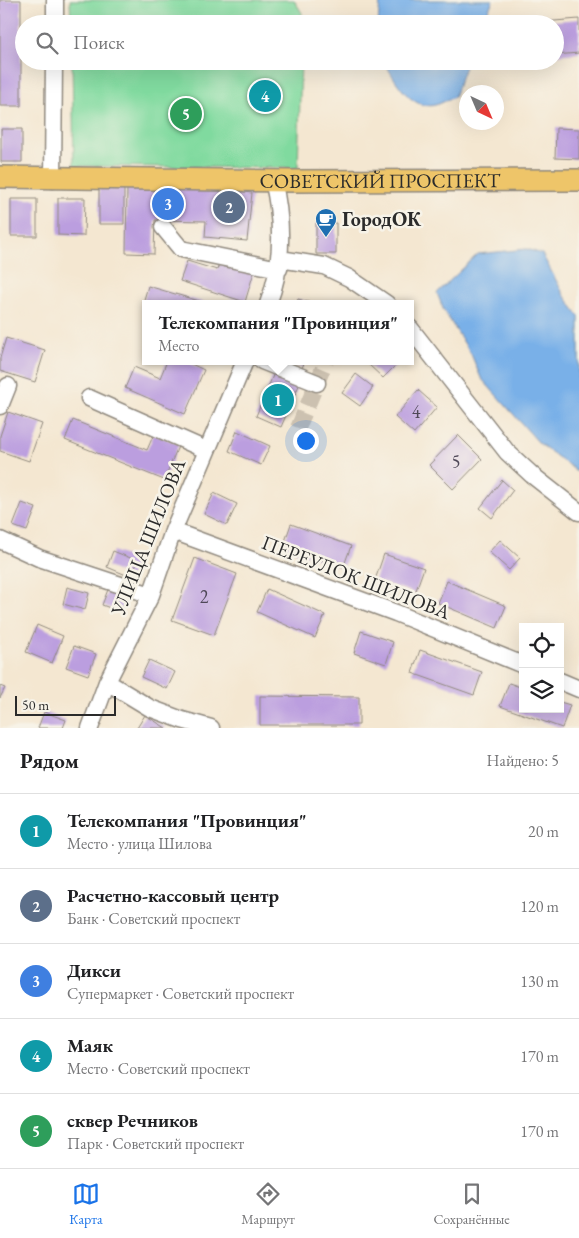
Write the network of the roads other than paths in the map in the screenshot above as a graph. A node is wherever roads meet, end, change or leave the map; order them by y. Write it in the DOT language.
graph roads {
  1 [pos="55,0"];
  2 [pos="54,15"];
  3 [pos="54,70"];
  4 [pos="0,177"];
  5 [pos="53,180"];
  6 [pos="273,180"];
  7 [pos="579,180"];
  8 [pos="163,227"];
  9 [pos="280,264"];
  10 [pos="269,300"];
  11 [pos="381,300"];
  12 [pos="414,333"];
  13 [pos="243,365"];
  14 [pos="272,365"];
  15 [pos="316,383"];
  16 [pos="8,386"];
  17 [pos="89,398"];
  18 [pos="0,406"];
  19 [pos="206,450"];
  20 [pos="579,512"];
  21 [pos="173,531"];
  22 [pos="0,540"];
  23 [pos="151,595"];
  24 [pos="519,663"];
  25 [pos="107,682"];
  26 [pos="564,682"];
  27 [pos="579,688"];
  28 [pos="90,728"];
  29 [pos="211,728"];
  1 -- 2 [label="street"];
  3 -- 5 [label="street"];
  4 -- 5 [label="main road, СОВЕТСКИЙ ПРОСПЕКТ"];
  5 -- 6 [label="main road, СОВЕТСКИЙ ПРОСПЕКТ"];
  6 -- 7 [label="main road, СОВЕТСКИЙ ПРОСПЕКТ"];
  6 -- 9 [label="street"];
  8 -- 9 [label="street"];
  9 -- 10 [label="street"];
  9 -- 11 [label="street"];
  12 -- 20 [label="street"];
  13 -- 19 [label="street, УЛИЦА ШИЛОВА"];
  14 -- 15 [label="street"];
  16 -- 18 [label="street"];
  17 -- 19 [label="street"];
  19 -- 21 [label="street, УЛИЦА ШИЛОВА"];
  21 -- 23 [label="street, УЛИЦА ШИЛОВА"];
  21 -- 24 [label="street, ПЕРЕУЛОК ШИЛОВА"];
  22 -- 23 [label="street"];
  23 -- 25 [label="street, УЛИЦА ШИЛОВА"];
  25 -- 28 [label="street, УЛИЦА ШИЛОВА"];
  25 -- 29 [label="street"];
  26 -- 27 [label="street"];
}
